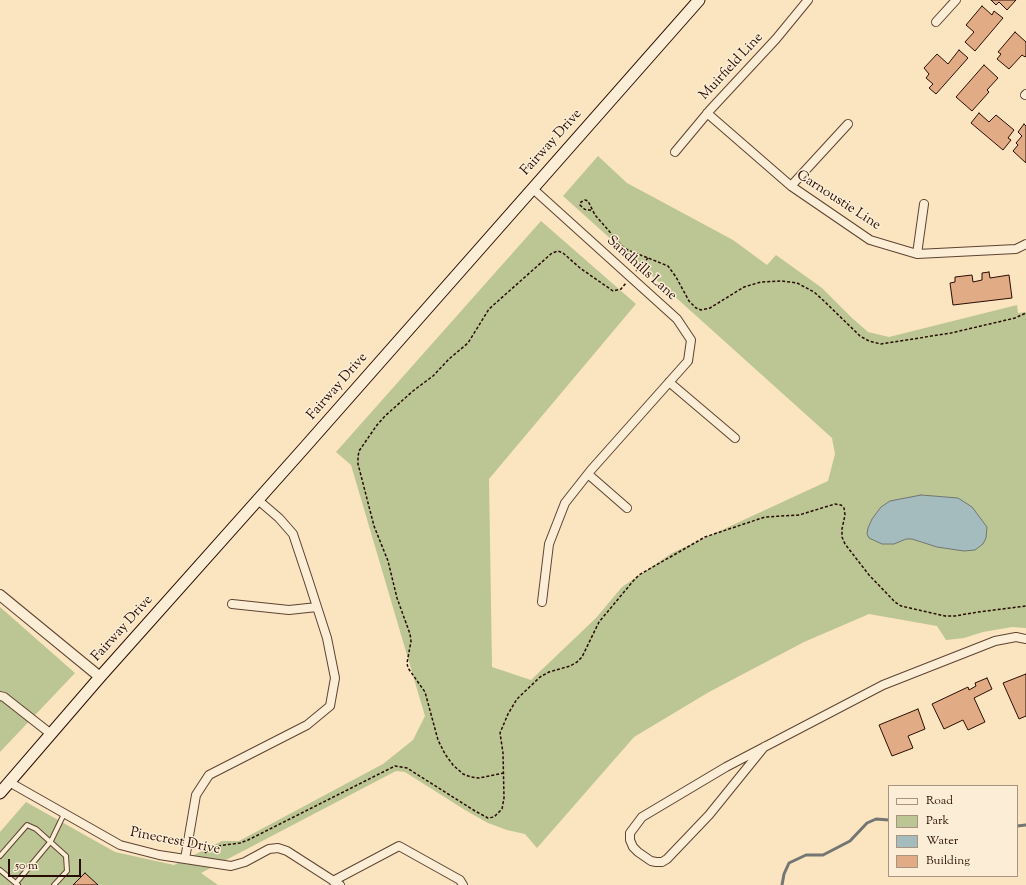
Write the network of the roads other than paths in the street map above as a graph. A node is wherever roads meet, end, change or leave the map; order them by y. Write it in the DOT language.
graph roads {
  1 [pos="699,0"];
  2 [pos="808,0"];
  3 [pos="956,0"];
  4 [pos="936,22"];
  5 [pos="707,113"];
  6 [pos="848,124"];
  7 [pos="675,152"];
  8 [pos="790,186"];
  9 [pos="532,188"];
  10 [pos="924,204"];
  11 [pos="1026,244"];
  12 [pos="917,254"];
  13 [pos="669,382"];
  14 [pos="735,438"];
  15 [pos="588,474"];
  16 [pos="258,500"];
  17 [pos="627,508"];
  18 [pos="0,595"];
  19 [pos="542,602"];
  20 [pos="232,604"];
  21 [pos="317,607"];
  22 [pos="1026,639"];
  23 [pos="100,677"];
  24 [pos="0,696"];
  25 [pos="51,734"];
  26 [pos="764,747"];
  27 [pos="9,782"];
  28 [pos="0,793"];
  29 [pos="64,813"];
  30 [pos="51,841"];
  31 [pos="0,856"];
  32 [pos="185,859"];
  33 [pos="0,870"];
  34 [pos="337,883"];
  35 [pos="17,884"];
  36 [pos="54,885"];
  37 [pos="463,885"];
  1 -- 9 [label="main road, Fairway Drive"];
  2 -- 5 [label="street, Muirfield Line"];
  3 -- 4 [label="street"];
  5 -- 7 [label="street, Muirfield Line"];
  5 -- 8 [label="street, Carnoustie Line"];
  6 -- 8 [label="street"];
  8 -- 12 [label="street, Carnoustie Line"];
  9 -- 13 [label="street, Sandhills Lane"];
  9 -- 16 [label="main road, Fairway Drive"];
  10 -- 12 [label="street"];
  11 -- 12 [label="street, Carnoustie Line"];
  13 -- 14 [label="street"];
  13 -- 15 [label="street, Sandhills Lane"];
  15 -- 17 [label="street"];
  15 -- 19 [label="street, Sandhills Lane"];
  16 -- 21 [label="street"];
  16 -- 23 [label="main road, Fairway Drive"];
  18 -- 23 [label="street"];
  20 -- 21 [label="street"];
  21 -- 32 [label="street"];
  22 -- 26 [label="street"];
  23 -- 25 [label="main road, Fairway Drive"];
  24 -- 25 [label="street"];
  25 -- 27 [label="main road, Fairway Drive"];
  26 -- 26 [label="street"];
  27 -- 28 [label="main road, Fairway Drive"];
  27 -- 29 [label="street, Pinecrest Drive"];
  29 -- 30 [label="lane"];
  29 -- 32 [label="street, Pinecrest Drive"];
  30 -- 31 [label="lane"];
  30 -- 35 [label="lane"];
  30 -- 36 [label="lane"];
  32 -- 34 [label="street, Pinecrest Drive"];
  33 -- 35 [label="lane"];
  34 -- 37 [label="street, Pinecrest Drive"];
}
